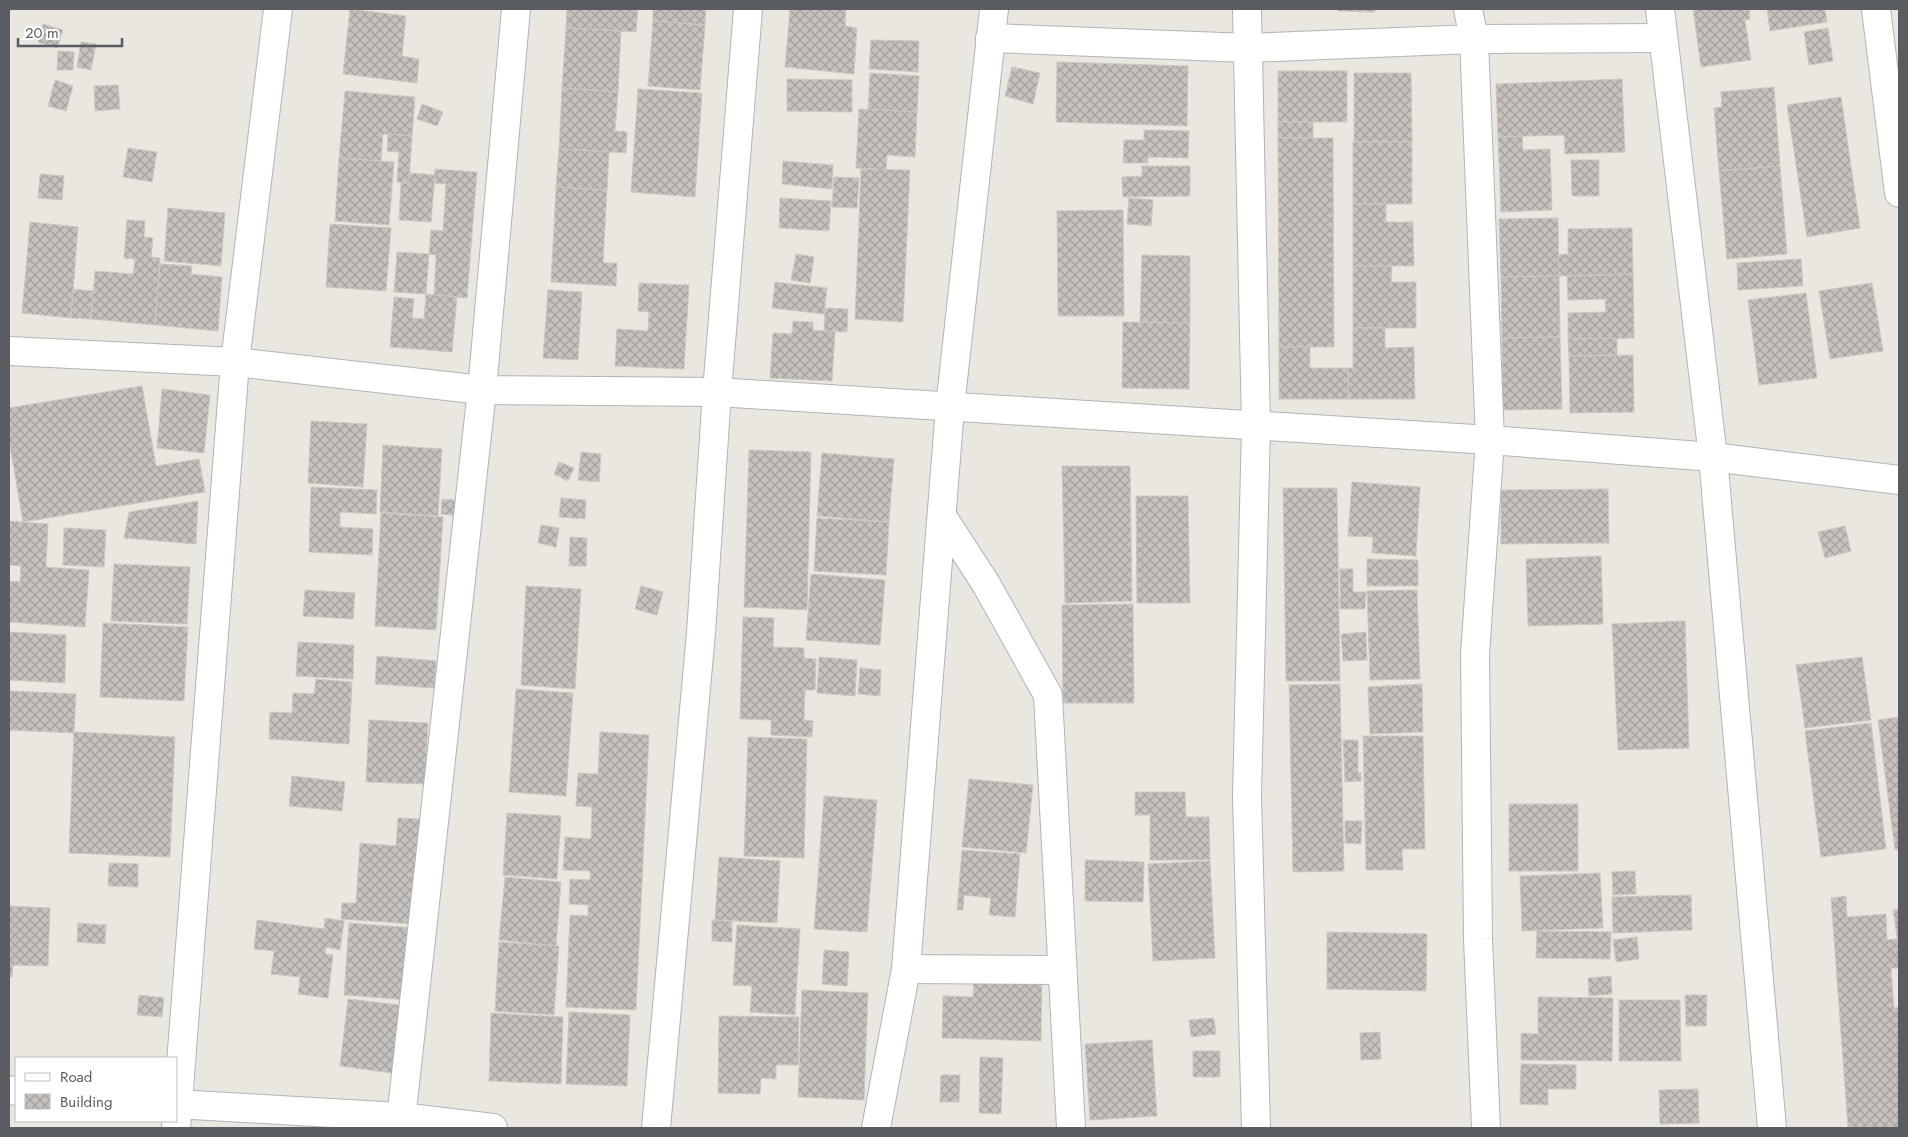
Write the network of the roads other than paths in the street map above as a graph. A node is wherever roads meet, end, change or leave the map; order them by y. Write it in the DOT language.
graph roads {
  1 [pos="278,9"];
  2 [pos="516,9"];
  3 [pos="748,9"];
  4 [pos="994,9"];
  5 [pos="1246,9"];
  6 [pos="1468,9"];
  7 [pos="1660,9"];
  8 [pos="1876,9"];
  9 [pos="990,38"];
  10 [pos="1663,38"];
  11 [pos="1474,39"];
  12 [pos="1248,48"];
  13 [pos="1899,193"];
  14 [pos="9,351"];
  15 [pos="235,362"];
  16 [pos="482,390"];
  17 [pos="717,392"];
  18 [pos="950,407"];
  19 [pos="1256,426"];
  20 [pos="1490,440"];
  21 [pos="1713,457"];
  22 [pos="1899,480"];
  23 [pos="942,516"];
  24 [pos="906,969"];
  25 [pos="1062,970"];
  26 [pos="178,1087"];
  27 [pos="178,1112"];
  28 [pos="400,1123"];
  29 [pos="493,1128"];
  30 [pos="656,1128"];
  31 [pos="876,1128"];
  32 [pos="1071,1128"];
  33 [pos="1256,1128"];
  34 [pos="1486,1128"];
  35 [pos="1772,1128"];
  1 -- 15 [label="street"];
  2 -- 16 [label="street"];
  3 -- 17 [label="street"];
  4 -- 9 [label="street"];
  5 -- 12 [label="street"];
  6 -- 11 [label="street"];
  7 -- 10 [label="street"];
  8 -- 13 [label="street"];
  9 -- 12 [label="street"];
  9 -- 18 [label="street"];
  10 -- 11 [label="street"];
  10 -- 21 [label="street"];
  11 -- 12 [label="street"];
  11 -- 20 [label="street"];
  12 -- 19 [label="street"];
  14 -- 15 [label="street"];
  15 -- 16 [label="street"];
  15 -- 26 [label="street"];
  16 -- 17 [label="street"];
  16 -- 28 [label="street"];
  17 -- 18 [label="street"];
  17 -- 30 [label="street"];
  18 -- 19 [label="street"];
  18 -- 23 [label="street"];
  19 -- 20 [label="street"];
  19 -- 33 [label="street"];
  20 -- 21 [label="street"];
  20 -- 34 [label="street"];
  21 -- 22 [label="street"];
  21 -- 35 [label="street"];
  23 -- 24 [label="street"];
  23 -- 25 [label="street"];
  24 -- 25 [label="street"];
  24 -- 31 [label="street"];
  25 -- 32 [label="street"];
  27 -- 28 [label="street"];
  28 -- 29 [label="street"];
}
